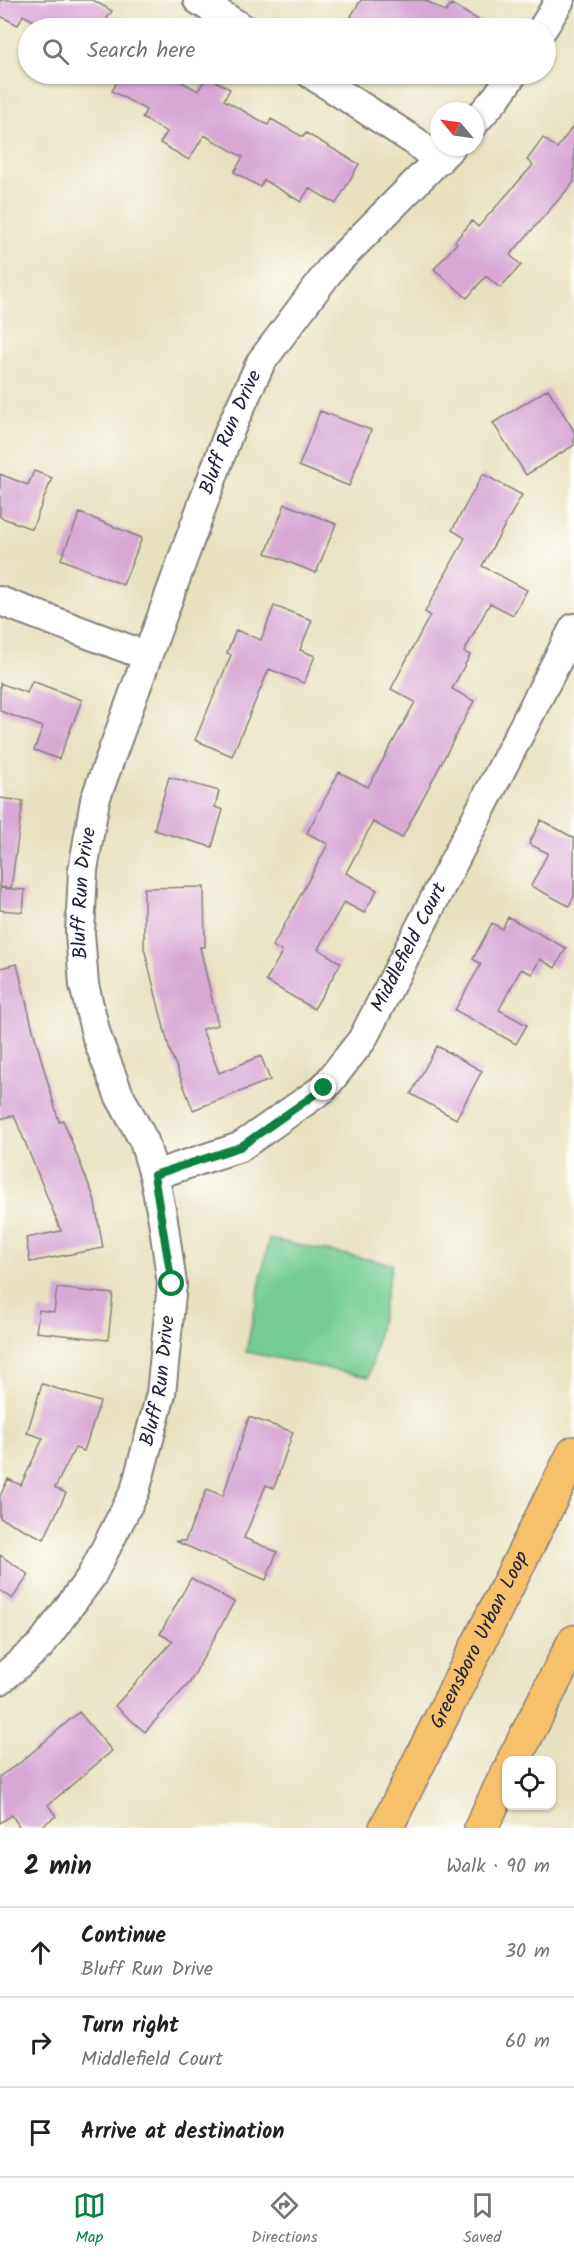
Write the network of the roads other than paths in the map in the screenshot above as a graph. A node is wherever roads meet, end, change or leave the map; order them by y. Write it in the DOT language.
graph roads {
  1 [pos="198,0"];
  2 [pos="560,0"];
  3 [pos="226,18"];
  4 [pos="549,18"];
  5 [pos="326,84"];
  6 [pos="506,84"];
  7 [pos="484,112"];
  8 [pos="430,148"];
  9 [pos="443,156"];
  10 [pos="0,602"];
  11 [pos="574,628"];
  12 [pos="147,656"];
  13 [pos="154,1175"];
  14 [pos="574,1453"];
  15 [pos="574,1642"];
  16 [pos="0,1680"];
  17 [pos="517,1756"];
  18 [pos="502,1786"];
  19 [pos="386,1828"];
  20 [pos="481,1828"];
  1 -- 3 [label="street"];
  2 -- 4 [label="street"];
  5 -- 8 [label="street"];
  6 -- 7 [label="street"];
  9 -- 12 [label="street, Bluff Run Drive"];
  10 -- 12 [label="street"];
  11 -- 13 [label="street, Middlefield Court"];
  12 -- 13 [label="street, Bluff Run Drive"];
  13 -- 16 [label="street, Bluff Run Drive"];
  14 -- 19 [label="highway, Greensboro Urban Loop"];
  15 -- 17 [label="highway"];
  18 -- 20 [label="highway"];
}
